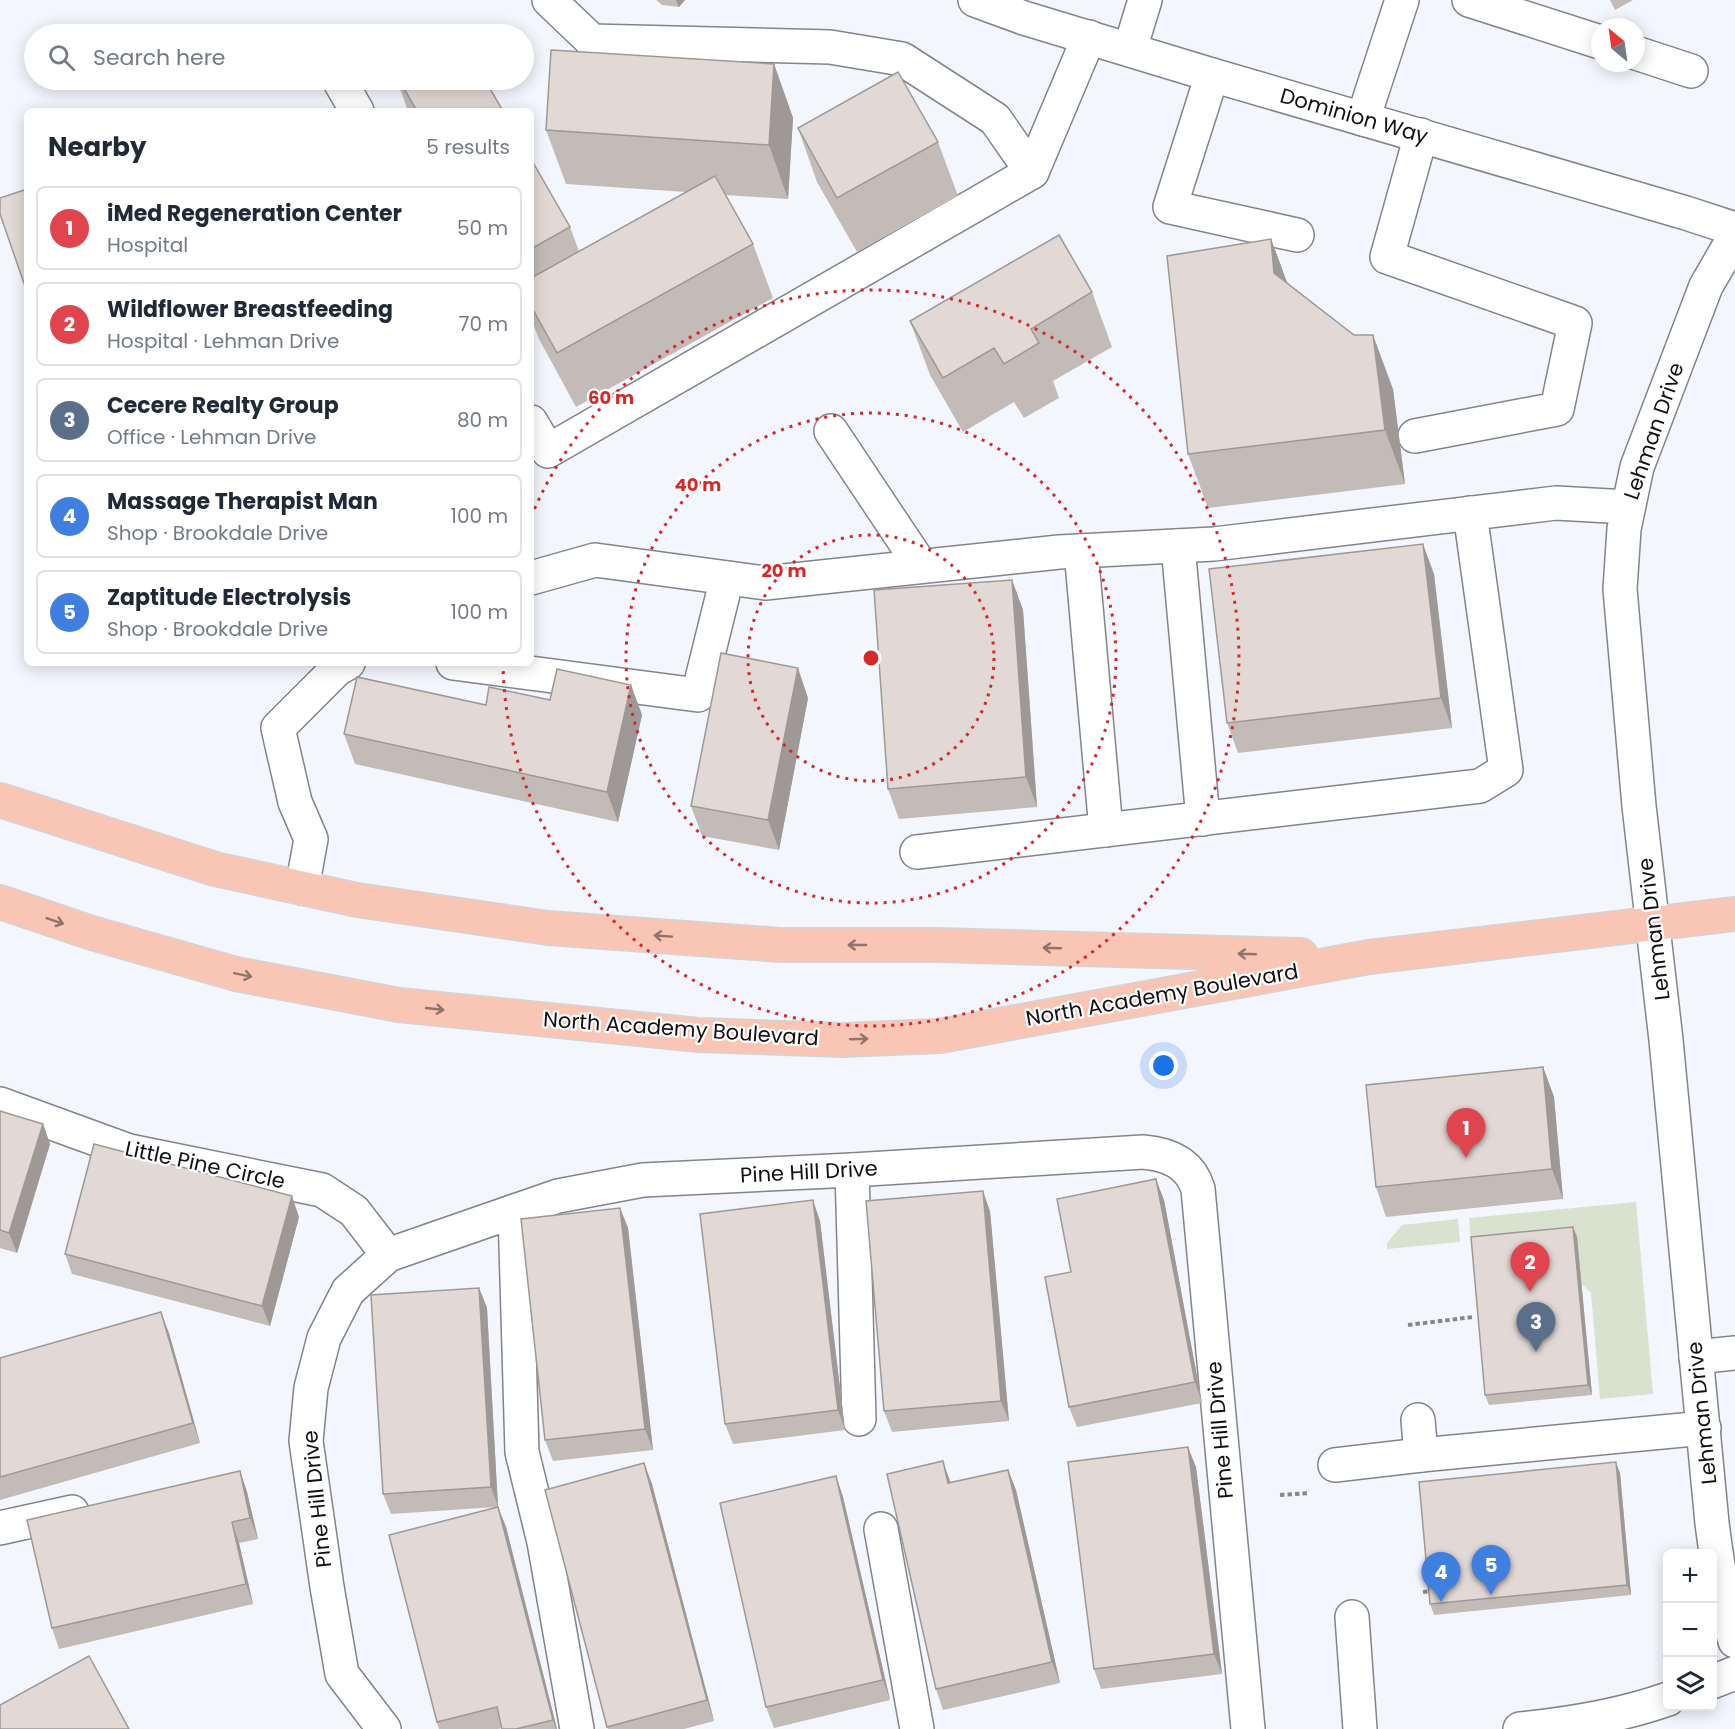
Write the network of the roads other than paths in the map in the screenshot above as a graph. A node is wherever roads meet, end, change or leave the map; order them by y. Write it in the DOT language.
graph roads {
  1 [pos="549,0"];
  2 [pos="975,0"];
  3 [pos="1145,0"];
  4 [pos="1402,0"];
  5 [pos="1469,0"];
  6 [pos="1089,37"];
  7 [pos="1591,39"];
  8 [pos="1130,49"];
  9 [pos="1645,56"];
  10 [pos="1691,71"];
  11 [pos="1212,75"];
  12 [pos="345,90"];
  13 [pos="355,108"];
  14 [pos="1363,118"];
  15 [pos="1421,135"];
  16 [pos="1032,172"];
  17 [pos="1735,229"];
  18 [pos="1297,235"];
  19 [pos="1735,236"];
  20 [pos="534,427"];
  21 [pos="831,431"];
  22 [pos="1415,436"];
  23 [pos="1628,507"];
  24 [pos="1470,513"];
  25 [pos="1178,546"];
  26 [pos="1081,551"];
  27 [pos="921,566"];
  28 [pos="534,577"];
  29 [pos="727,578"];
  30 [pos="342,666"];
  31 [pos="476,666"];
  32 [pos="0,800"];
  33 [pos="1203,819"];
  34 [pos="1106,830"];
  35 [pos="917,852"];
  36 [pos="302,888"];
  37 [pos="0,902"];
  38 [pos="1735,914"];
  39 [pos="1653,923"];
  40 [pos="1369,957"];
  41 [pos="0,1104"];
  42 [pos="852,1170"];
  43 [pos="515,1211"];
  44 [pos="388,1255"];
  45 [pos="1735,1353"];
  46 [pos="1696,1357"];
  47 [pos="859,1419"];
  48 [pos="1418,1420"];
  49 [pos="1704,1428"];
  50 [pos="1421,1455"];
  51 [pos="1335,1464"];
  52 [pos="102,1505"];
  53 [pos="0,1528"];
  54 [pos="881,1529"];
  55 [pos="1352,1617"];
  56 [pos="1735,1641"];
  57 [pos="1735,1673"];
  58 [pos="1717,1680"];
  59 [pos="1651,1712"];
  60 [pos="384,1729"];
  61 [pos="577,1729"];
  62 [pos="917,1729"];
  63 [pos="1248,1729"];
  64 [pos="1360,1729"];
  65 [pos="1520,1729"];
  1 -- 16 [label="street"];
  2 -- 6 [label="street, Dominion Way"];
  3 -- 8 [label="street"];
  4 -- 14 [label="street"];
  5 -- 7 [label="street"];
  6 -- 8 [label="street, Dominion Way"];
  6 -- 16 [label="street"];
  8 -- 11 [label="street, Dominion Way"];
  9 -- 10 [label="street"];
  11 -- 14 [label="street, Dominion Way"];
  11 -- 18 [label="street"];
  12 -- 13 [label="street"];
  14 -- 15 [label="street, Dominion Way"];
  15 -- 17 [label="street, Dominion Way"];
  15 -- 22 [label="street"];
  16 -- 20 [label="street"];
  19 -- 23 [label="street, Lehman Drive"];
  21 -- 27 [label="street"];
  23 -- 24 [label="street"];
  23 -- 39 [label="street, Lehman Drive"];
  24 -- 25 [label="street"];
  24 -- 33 [label="street"];
  25 -- 26 [label="street"];
  25 -- 33 [label="street"];
  26 -- 27 [label="street"];
  26 -- 34 [label="street"];
  27 -- 29 [label="street"];
  28 -- 29 [label="street"];
  29 -- 31 [label="street"];
  30 -- 36 [label="street"];
  32 -- 36 [label="highway, North Academy Boulevard"];
  33 -- 34 [label="street"];
  34 -- 35 [label="street"];
  40 -- 36 [label="highway, North Academy Boulevard, one-way"];
  37 -- 40 [label="highway, North Academy Boulevard, one-way"];
  38 -- 39 [label="highway, North Academy Boulevard"];
  39 -- 40 [label="highway, North Academy Boulevard"];
  39 -- 46 [label="street, Lehman Drive"];
  41 -- 44 [label="street, Little Pine Circle"];
  42 -- 43 [label="street, Pine Hill Drive"];
  42 -- 47 [label="street"];
  42 -- 63 [label="street, Pine Hill Drive"];
  43 -- 44 [label="street, Pine Hill Drive"];
  43 -- 61 [label="street"];
  44 -- 60 [label="street, Pine Hill Drive"];
  45 -- 46 [label="street"];
  46 -- 49 [label="street, Lehman Drive"];
  48 -- 50 [label="street"];
  49 -- 50 [label="street"];
  49 -- 56 [label="street, Lehman Drive"];
  50 -- 51 [label="street"];
  52 -- 53 [label="street"];
  54 -- 62 [label="street"];
  55 -- 64 [label="street"];
  57 -- 58 [label="street"];
  59 -- 65 [label="street"];
}
